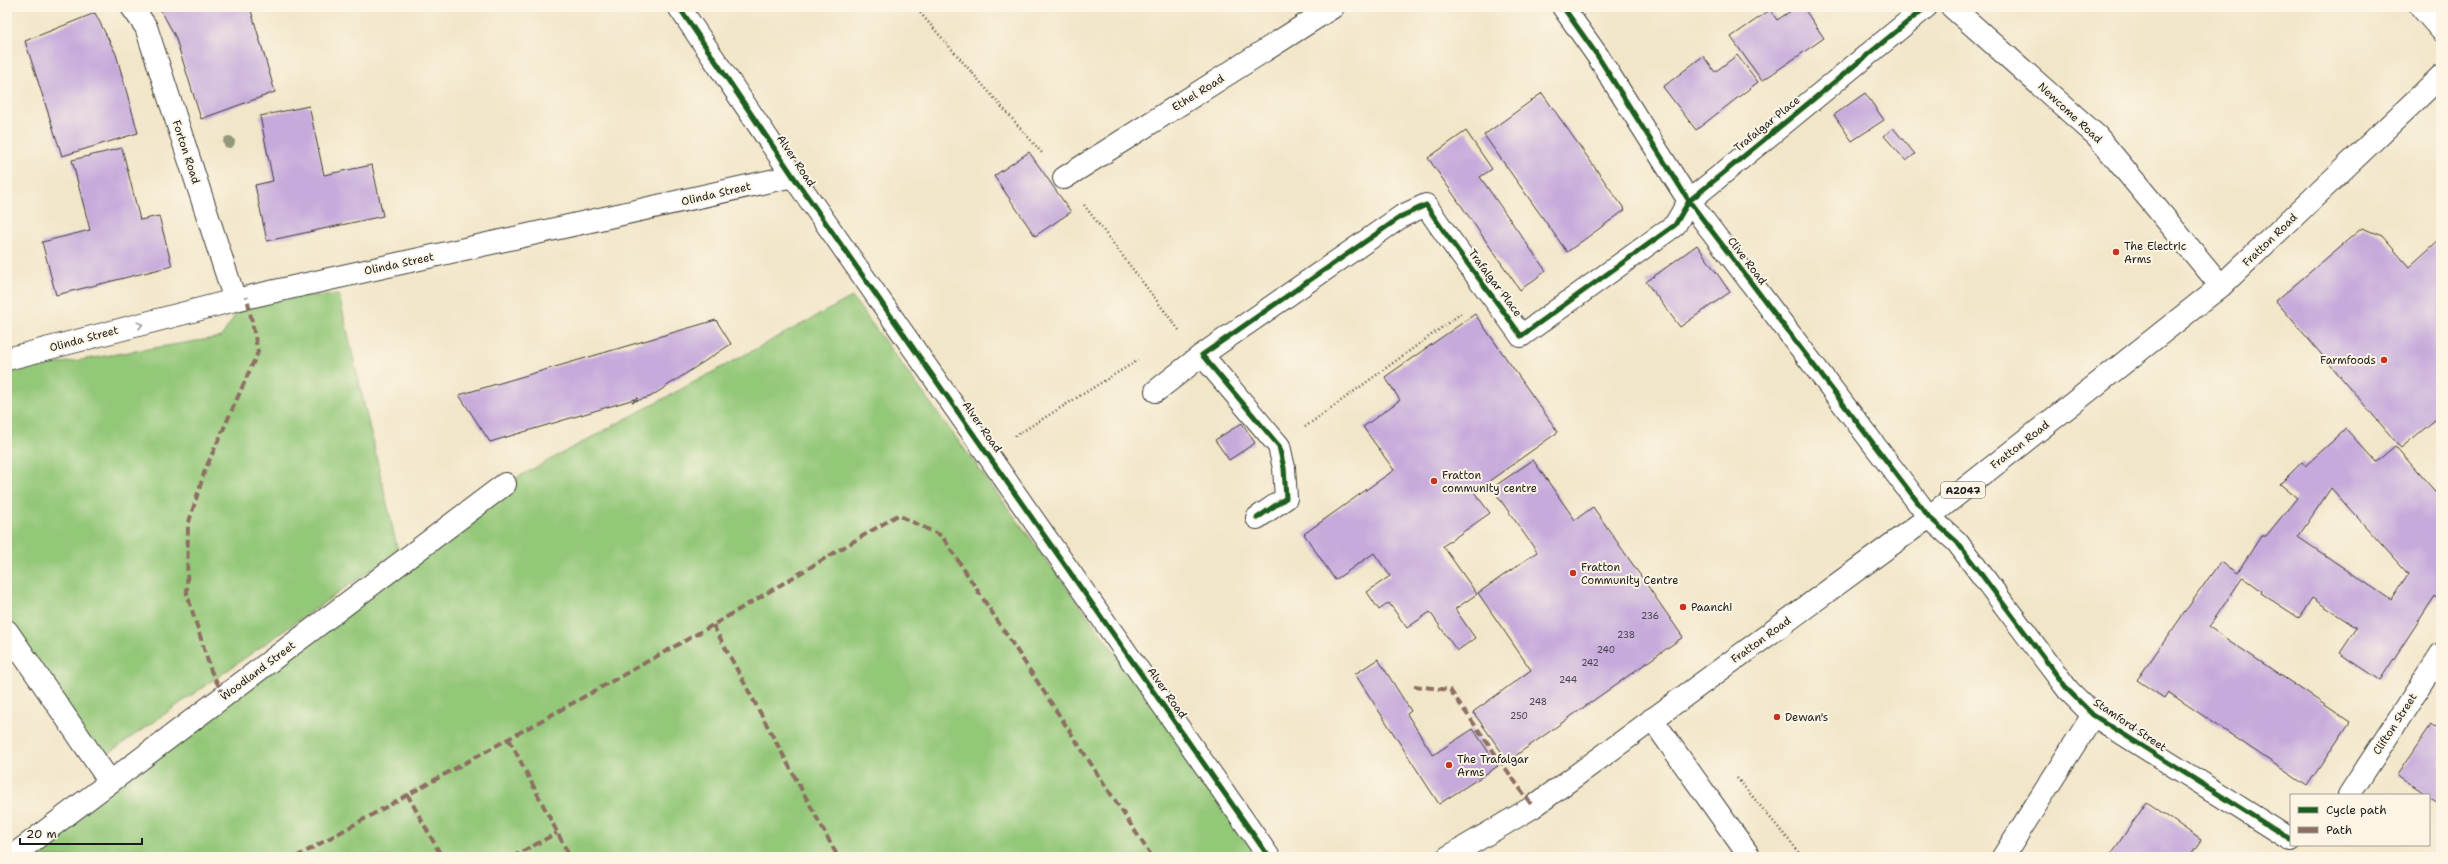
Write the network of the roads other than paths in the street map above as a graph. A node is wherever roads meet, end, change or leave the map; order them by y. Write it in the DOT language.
graph roads {
  1 [pos="132,7"];
  2 [pos="679,7"];
  3 [pos="1333,7"];
  4 [pos="1563,7"];
  5 [pos="1926,7"];
  6 [pos="1952,7"];
  7 [pos="2421,7"];
  8 [pos="2441,30"];
  9 [pos="2441,76"];
  10 [pos="793,176"];
  11 [pos="1064,178"];
  12 [pos="1689,201"];
  13 [pos="2221,286"];
  14 [pos="234,300"];
  15 [pos="1202,355"];
  16 [pos="7,359"];
  17 [pos="1156,391"];
  18 [pos="505,484"];
  19 [pos="1929,517"];
  20 [pos="1257,518"];
  21 [pos="7,631"];
  22 [pos="2441,654"];
  23 [pos="2093,715"];
  24 [pos="1652,719"];
  25 [pos="110,782"];
  26 [pos="2351,794"];
  27 [pos="2290,839"];
  28 [pos="11,857"];
  29 [pos="1269,857"];
  30 [pos="1448,857"];
  31 [pos="1750,857"];
  32 [pos="2003,857"];
  1 -- 14 [label="street, Forton Road"];
  2 -- 10 [label="street, Alver Road"];
  3 -- 11 [label="street, Ethel Road"];
  4 -- 12 [label="street, Clive Road"];
  5 -- 12 [label="street, Trafalgar Place"];
  6 -- 13 [label="street, Newcome Road"];
  7 -- 8 [label="street"];
  9 -- 13 [label="street, Fratton Road / A2047"];
  10 -- 14 [label="street, Olinda Street"];
  10 -- 29 [label="street, Alver Road"];
  12 -- 15 [label="street, Trafalgar Place"];
  12 -- 19 [label="street, Clive Road"];
  13 -- 19 [label="street, Fratton Road / A2047"];
  16 -- 14 [label="street, Olinda Street, one-way"];
  15 -- 17 [label="street"];
  15 -- 20 [label="street"];
  18 -- 25 [label="street, Woodland Street"];
  19 -- 23 [label="street, Stamford Street"];
  19 -- 24 [label="street, Fratton Road / A2047"];
  21 -- 25 [label="street"];
  22 -- 26 [label="street, Clifton Street"];
  23 -- 27 [label="street, Stamford Street"];
  23 -- 32 [label="street"];
  24 -- 30 [label="street, Fratton Road / A2047"];
  24 -- 31 [label="street"];
  25 -- 28 [label="street, Woodland Street"];
}
